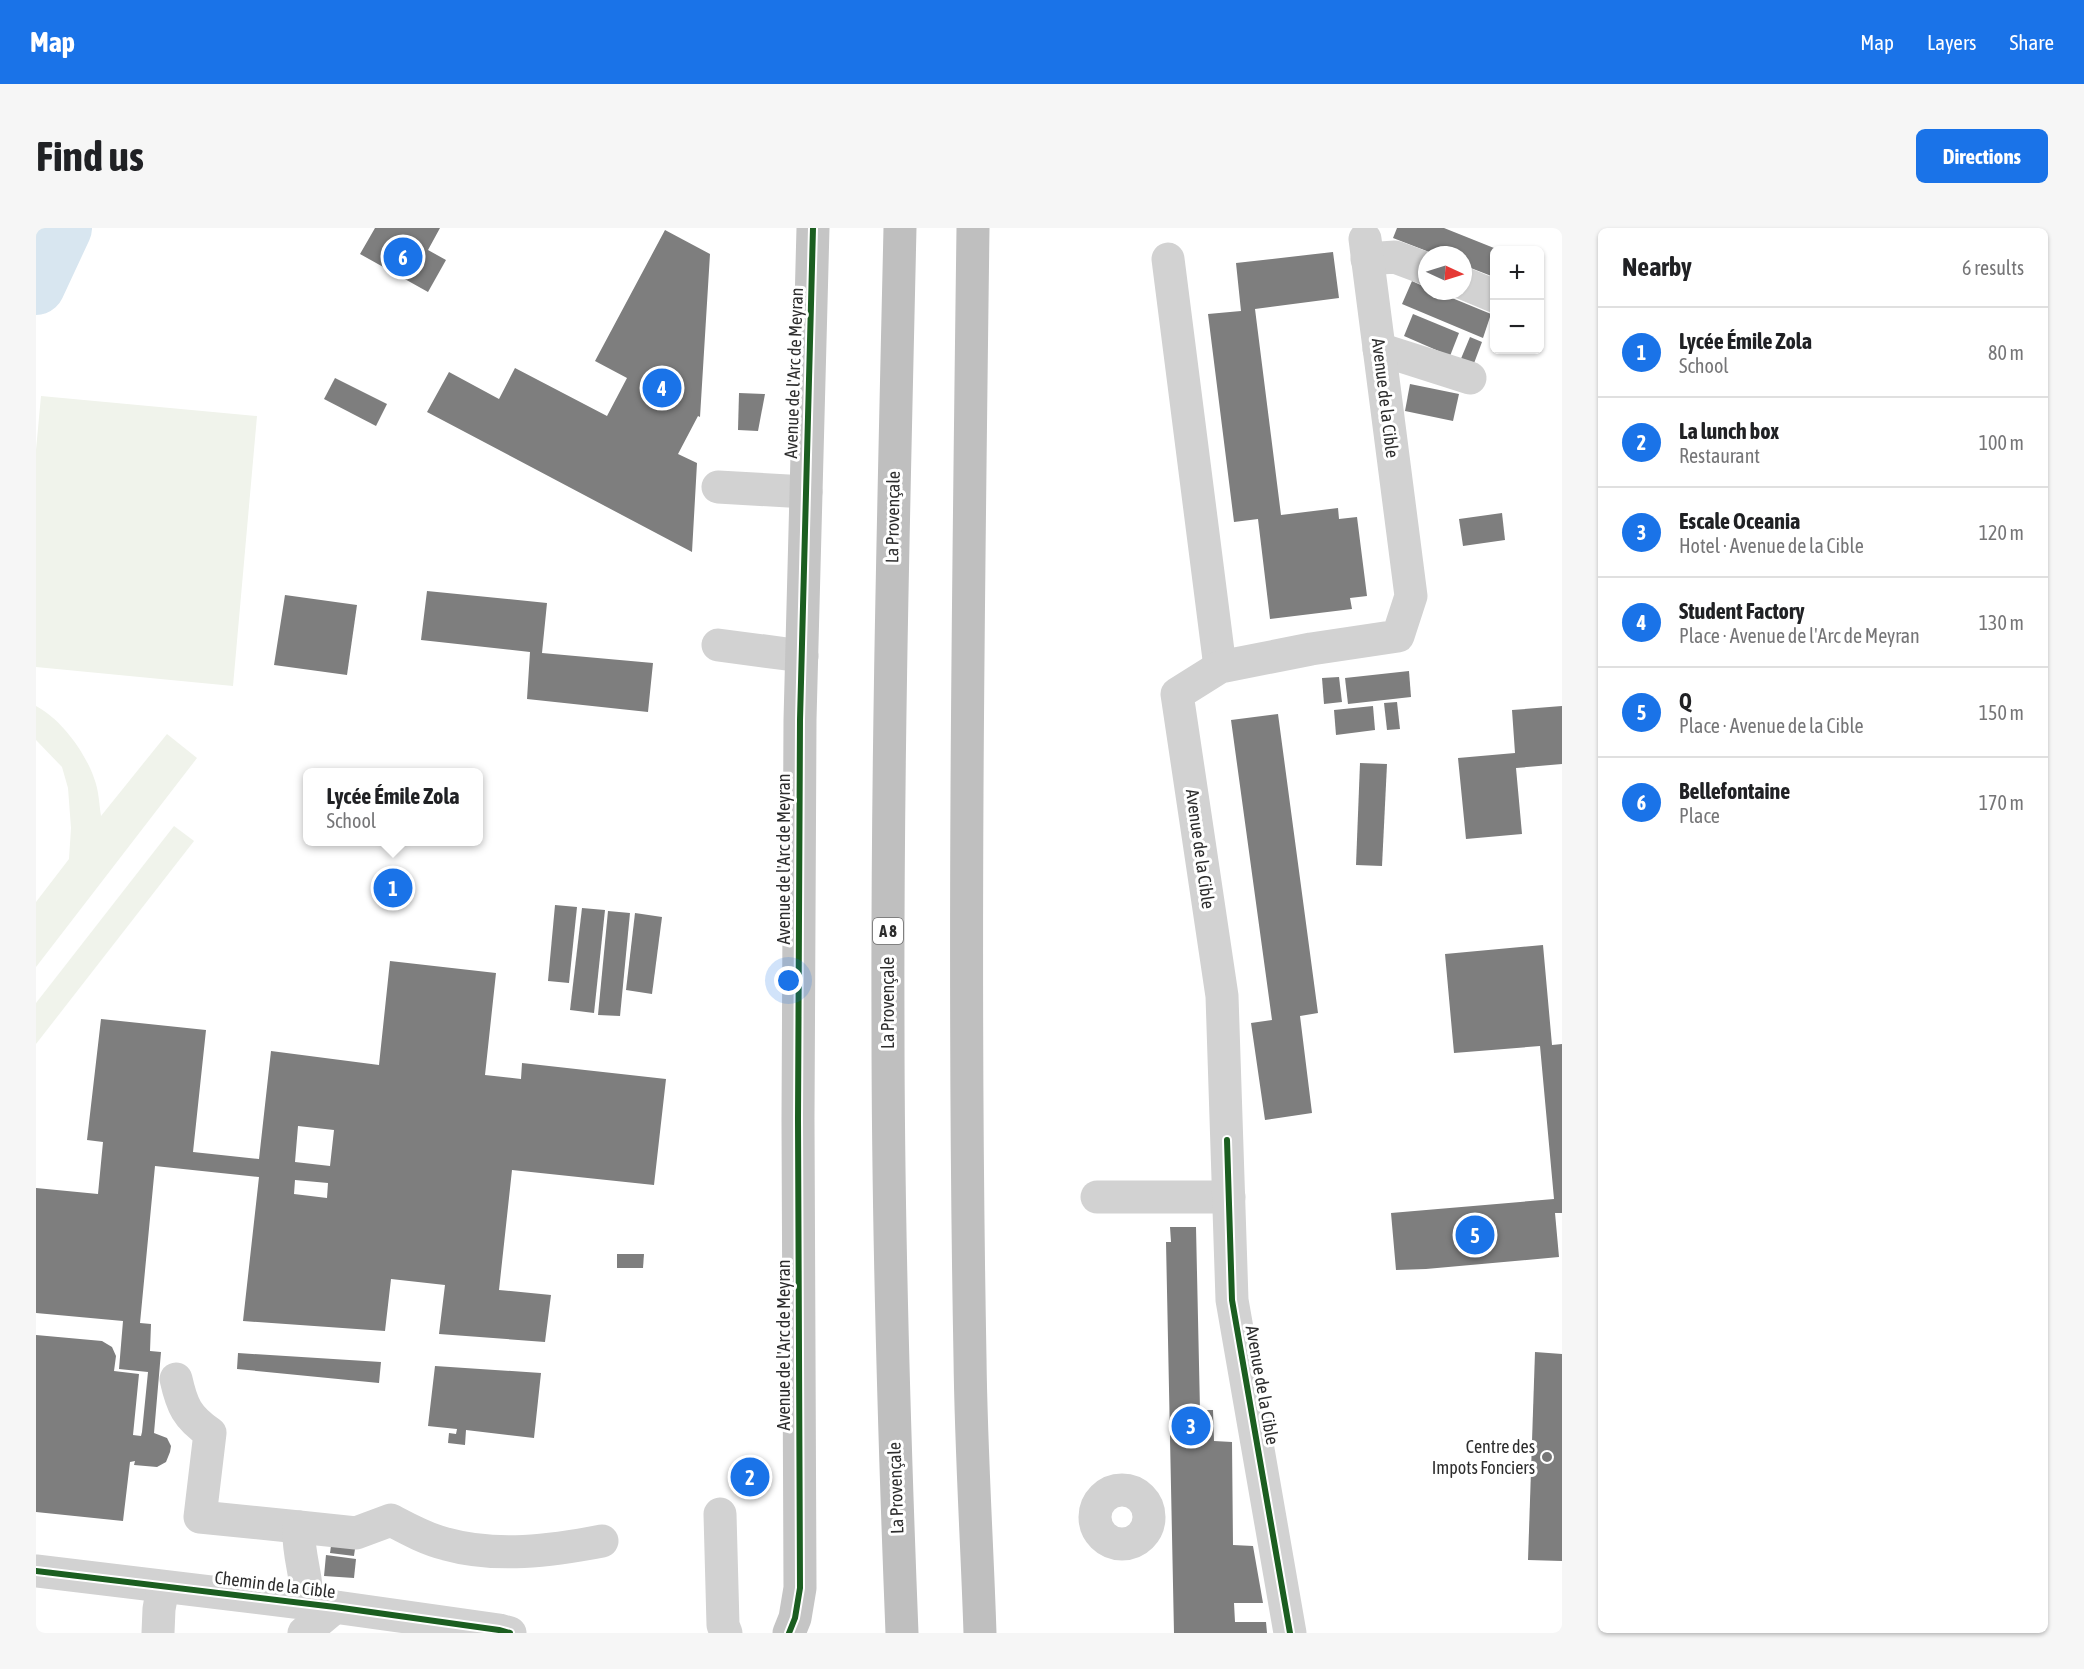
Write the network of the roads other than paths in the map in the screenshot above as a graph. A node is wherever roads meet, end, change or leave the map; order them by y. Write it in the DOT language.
graph roads {
  1 [pos="813,228"];
  2 [pos="900,228"];
  3 [pos="973,228"];
  4 [pos="1168,260"];
  5 [pos="1418,266"];
  6 [pos="1472,287"];
  7 [pos="1490,294"];
  8 [pos="1379,349"];
  9 [pos="1470,378"];
  10 [pos="718,487"];
  11 [pos="806,492"];
  12 [pos="718,645"];
  13 [pos="802,656"];
  14 [pos="1220,667"];
  15 [pos="1097,1197"];
  16 [pos="1229,1197"];
  17 [pos="176,1379"];
  18 [pos="720,1514"];
  19 [pos="299,1527"];
  20 [pos="602,1541"];
  21 [pos="36,1571"];
  22 [pos="163,1587"];
  23 [pos="322,1619"];
  24 [pos="405,1623"];
  25 [pos="473,1630"];
  26 [pos="158,1633"];
  27 [pos="510,1633"];
  28 [pos="726,1633"];
  29 [pos="789,1633"];
  30 [pos="902,1633"];
  31 [pos="980,1633"];
  32 [pos="1290,1633"];
  1 -- 11 [label="main road, Avenue de l'Arc de Meyran"];
  2 -- 30 [label="highway, La Provençale / A 8"];
  3 -- 31 [label="highway"];
  4 -- 14 [label="street"];
  5 -- 8 [label="street, Avenue de la Cible"];
  6 -- 7 [label="street"];
  8 -- 9 [label="street"];
  8 -- 14 [label="street, Avenue de la Cible"];
  10 -- 11 [label="street"];
  11 -- 13 [label="main road, Avenue de l'Arc de Meyran"];
  12 -- 13 [label="street"];
  13 -- 29 [label="main road, Avenue de l'Arc de Meyran"];
  14 -- 16 [label="street, Avenue de la Cible"];
  15 -- 16 [label="street"];
  16 -- 32 [label="street, Avenue de la Cible"];
  17 -- 19 [label="street"];
  18 -- 28 [label="street"];
  19 -- 20 [label="street"];
  19 -- 23 [label="street"];
  21 -- 22 [label="street, Chemin de la Cible"];
  22 -- 23 [label="street, Chemin de la Cible"];
  22 -- 26 [label="street"];
  23 -- 24 [label="street, Chemin de la Cible"];
  24 -- 25 [label="street, Chemin de la Cible"];
  25 -- 27 [label="street, Chemin de la Cible"];
}
